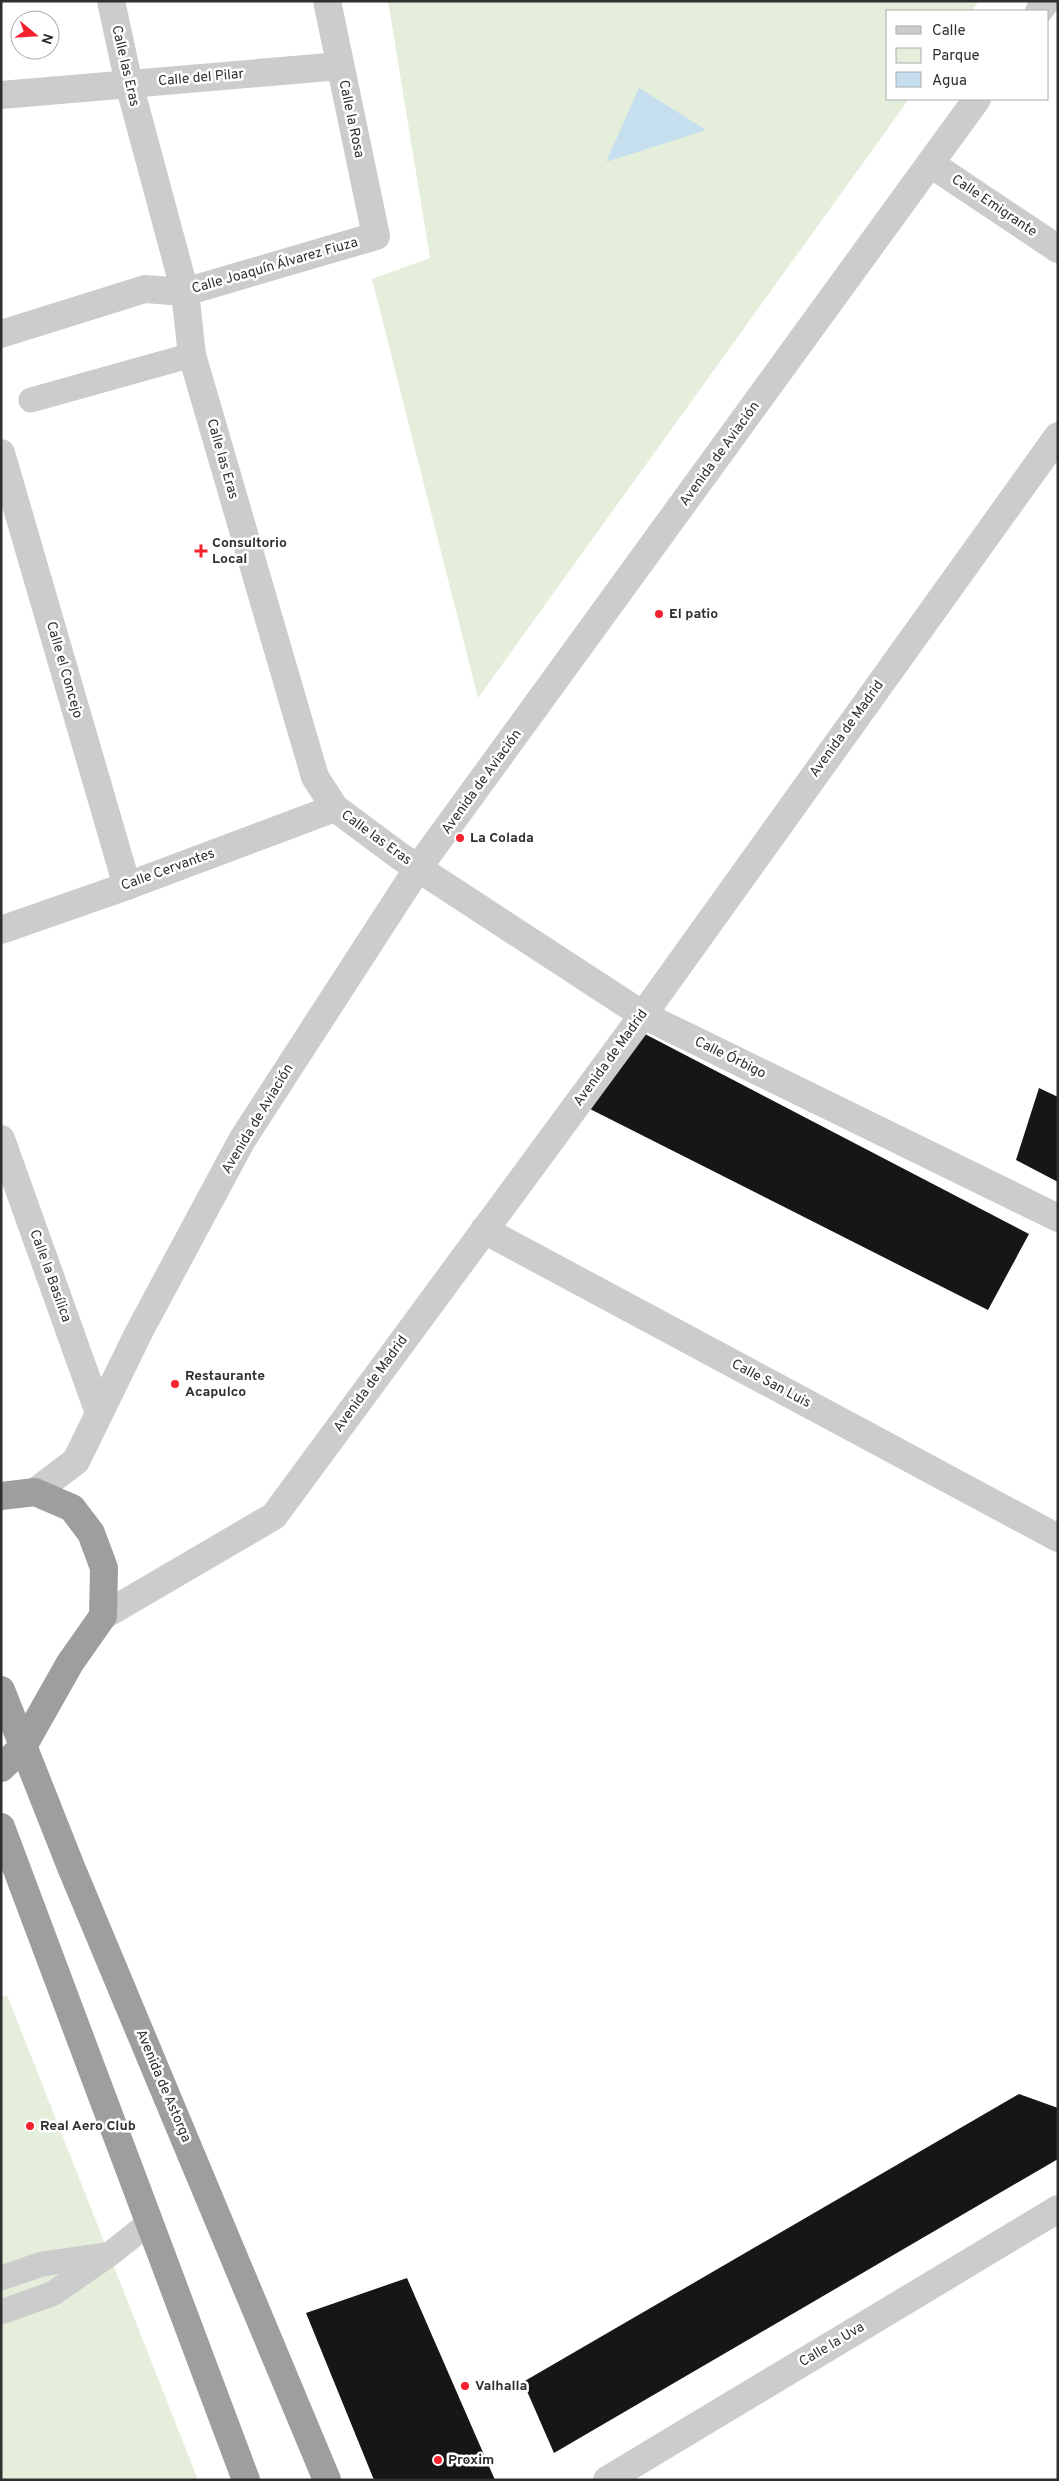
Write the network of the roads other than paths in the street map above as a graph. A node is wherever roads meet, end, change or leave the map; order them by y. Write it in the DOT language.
graph roads {
  1 [pos="110,1"];
  2 [pos="327,1"];
  3 [pos="340,66"];
  4 [pos="129,84"];
  5 [pos="1,95"];
  6 [pos="976,100"];
  7 [pos="931,164"];
  8 [pos="376,236"];
  9 [pos="1058,249"];
  10 [pos="185,292"];
  11 [pos="1,334"];
  12 [pos="192,355"];
  13 [pos="31,400"];
  14 [pos="1058,436"];
  15 [pos="1,454"];
  16 [pos="335,808"];
  17 [pos="418,868"];
  18 [pos="127,886"];
  19 [pos="1,930"];
  20 [pos="643,1015"];
  21 [pos="1,1140"];
  22 [pos="1058,1218"];
  23 [pos="484,1230"];
  24 [pos="100,1413"];
  25 [pos="35,1492"];
  26 [pos="1,1496"];
  27 [pos="1058,1538"];
  28 [pos="103,1616"];
  29 [pos="1,1690"];
  30 [pos="22,1748"];
  31 [pos="1,1768"];
  32 [pos="1,1827"];
  33 [pos="1058,2210"];
  34 [pos="149,2222"];
  35 [pos="110,2254"];
  36 [pos="1,2278"];
  37 [pos="1,2312"];
  38 [pos="246,2480"];
  39 [pos="327,2480"];
  40 [pos="607,2480"];
  1 -- 4 [label="street, Calle las Eras"];
  2 -- 3 [label="street, Calle la Rosa"];
  3 -- 4 [label="street, Calle del Pilar"];
  3 -- 8 [label="street, Calle la Rosa"];
  4 -- 5 [label="street, Calle del Pilar"];
  4 -- 10 [label="street, Calle las Eras"];
  6 -- 7 [label="street, Avenida de Aviación"];
  7 -- 9 [label="street, Calle Emigrante"];
  7 -- 17 [label="street, Avenida de Aviación"];
  8 -- 10 [label="street, Calle Joaquín Álvarez Fiuza"];
  10 -- 11 [label="street, Calle Joaquín Álvarez Fiuza"];
  10 -- 12 [label="street, Calle las Eras"];
  12 -- 13 [label="lane"];
  12 -- 16 [label="street, Calle las Eras"];
  14 -- 20 [label="street, Avenida de Madrid"];
  15 -- 18 [label="street, Calle el Concejo"];
  16 -- 17 [label="street, Calle las Eras"];
  16 -- 18 [label="street, Calle Cervantes"];
  17 -- 20 [label="street, Calle Órbigo"];
  17 -- 24 [label="street, Avenida de Aviación"];
  18 -- 19 [label="street, Calle Cervantes"];
  20 -- 22 [label="street, Calle Órbigo"];
  20 -- 23 [label="street, Avenida de Madrid"];
  21 -- 24 [label="street, Calle la Basílica"];
  23 -- 27 [label="street, Calle San Luis"];
  23 -- 28 [label="street, Avenida de Madrid"];
  24 -- 25 [label="street, Avenida de Aviación"];
  25 -- 26 [label="highway"];
  25 -- 28 [label="highway"];
  28 -- 30 [label="highway"];
  29 -- 30 [label="highway, Avenida de Astorga"];
  30 -- 31 [label="highway"];
  30 -- 39 [label="highway, Avenida de Astorga"];
  32 -- 34 [label="highway"];
  33 -- 40 [label="street, Calle la Uva"];
  34 -- 35 [label="lane"];
  34 -- 38 [label="highway"];
  35 -- 36 [label="lane"];
  35 -- 37 [label="lane"];
}
